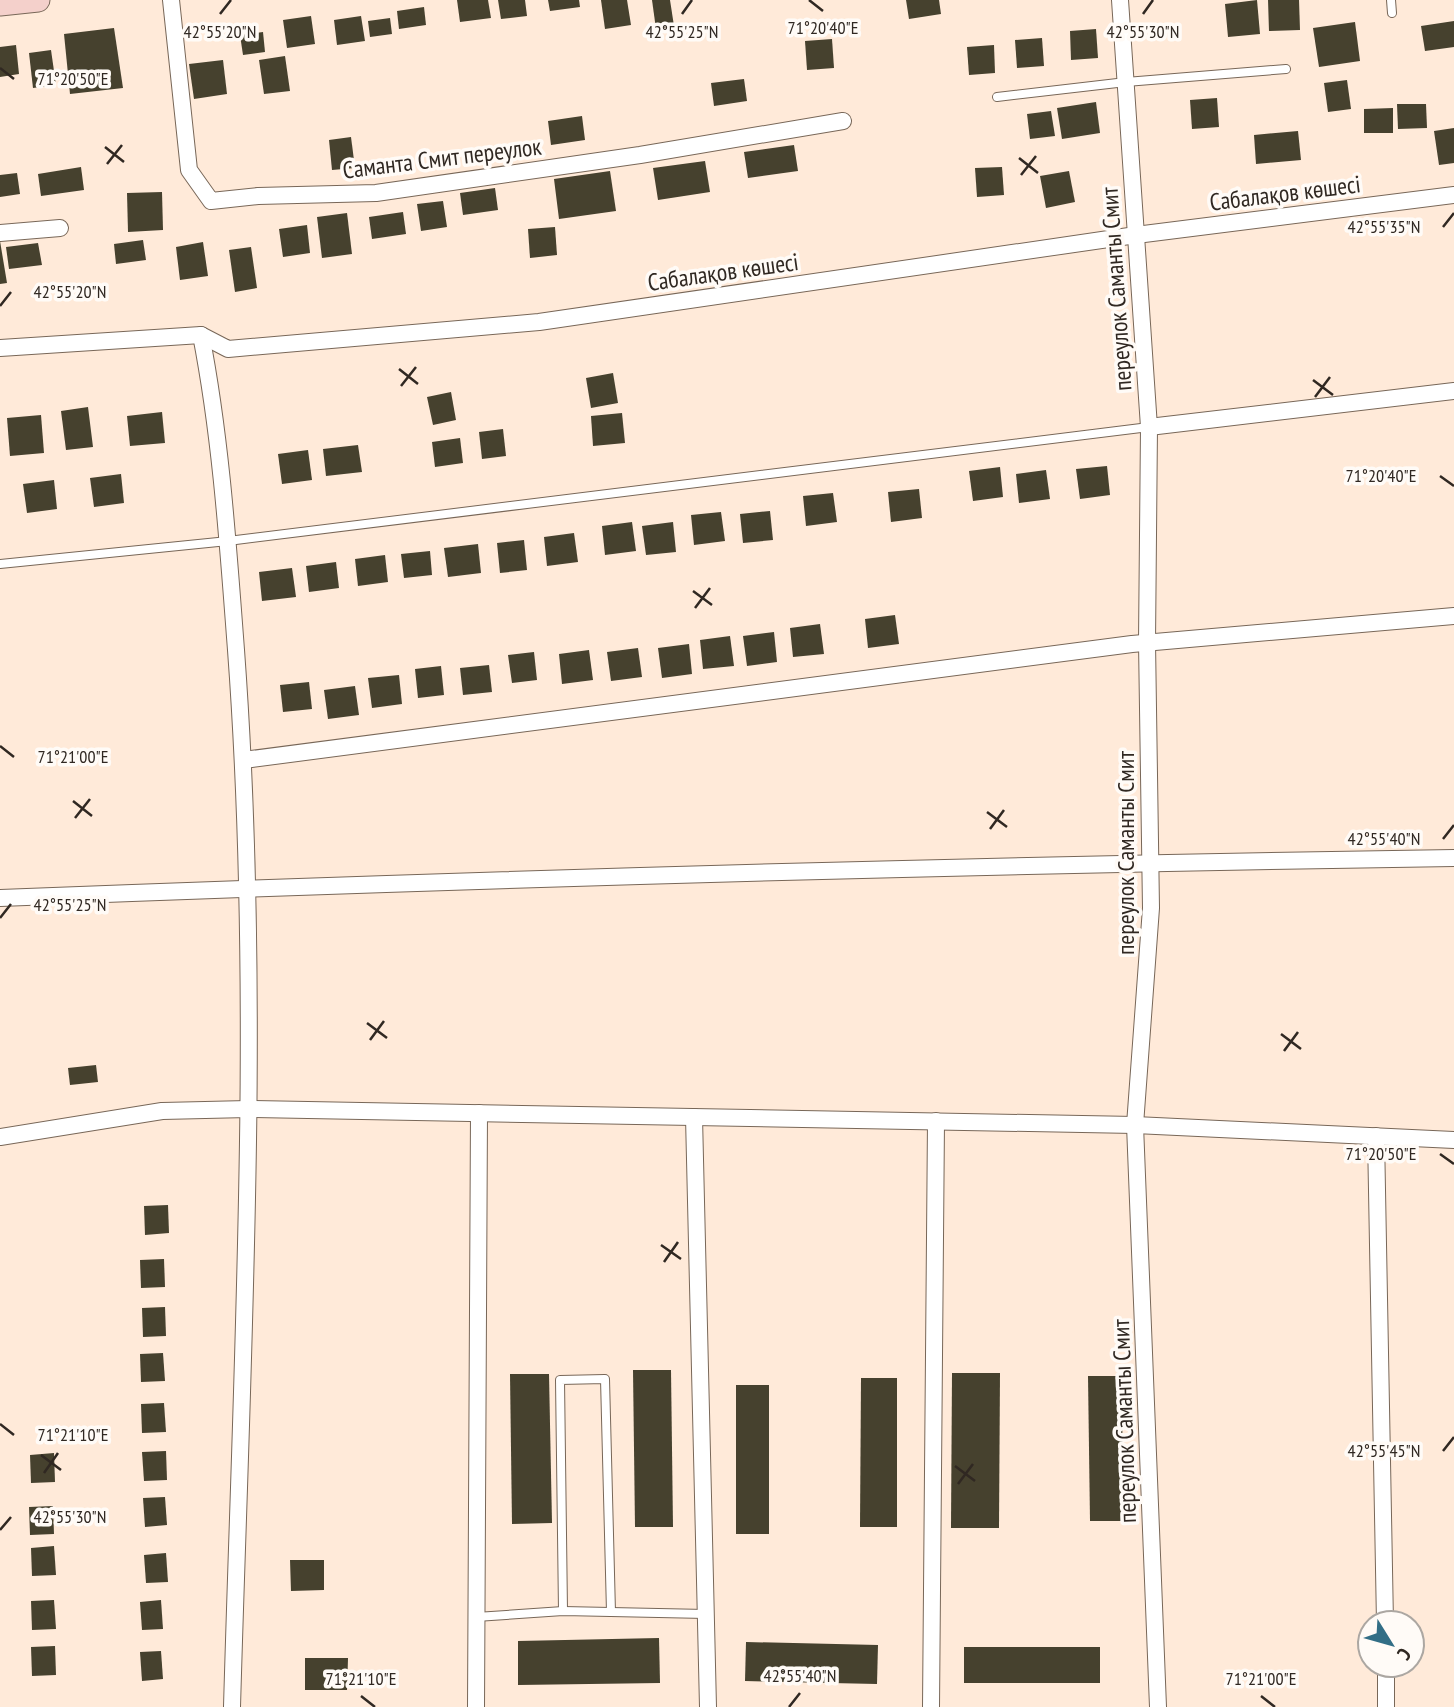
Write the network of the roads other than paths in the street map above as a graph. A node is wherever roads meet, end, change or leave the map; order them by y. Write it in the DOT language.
graph roads {
  1 [pos="38,0"];
  2 [pos="171,0"];
  3 [pos="1121,0"];
  4 [pos="1391,0"];
  5 [pos="0,4"];
  6 [pos="1392,13"];
  7 [pos="1286,69"];
  8 [pos="1126,82"];
  9 [pos="998,97"];
  10 [pos="843,121"];
  11 [pos="1454,194"];
  12 [pos="60,228"];
  13 [pos="0,233"];
  14 [pos="1136,235"];
  15 [pos="201,335"];
  16 [pos="0,348"];
  17 [pos="1454,391"];
  18 [pos="1149,427"];
  19 [pos="228,541"];
  20 [pos="0,564"];
  21 [pos="1454,616"];
  22 [pos="1147,642"];
  23 [pos="244,760"];
  24 [pos="1454,859"];
  25 [pos="1150,862"];
  26 [pos="249,888"];
  27 [pos="0,898"];
  28 [pos="248,1109"];
  29 [pos="479,1113"];
  30 [pos="694,1117"];
  31 [pos="936,1121"];
  32 [pos="1135,1125"];
  33 [pos="1376,1136"];
  34 [pos="0,1137"];
  35 [pos="1454,1140"];
  36 [pos="1385,1609"];
  37 [pos="563,1611"];
  38 [pos="611,1612"];
  39 [pos="706,1614"];
  40 [pos="476,1617"];
  41 [pos="1386,1679"];
  42 [pos="232,1707"];
  43 [pos="476,1707"];
  44 [pos="708,1707"];
  45 [pos="931,1707"];
  46 [pos="1158,1707"];
  47 [pos="1386,1707"];
  1 -- 5 [label="main road"];
  2 -- 10 [label="street, Саманта Смит переулок"];
  3 -- 8 [label="street, переулок Саманты Смит"];
  4 -- 6 [label="lane"];
  7 -- 8 [label="lane"];
  8 -- 9 [label="lane"];
  8 -- 14 [label="street, переулок Саманты Смит"];
  11 -- 14 [label="street, Сабалақов көшесі"];
  12 -- 13 [label="street"];
  14 -- 15 [label="street, Сабалақов көшесі"];
  14 -- 18 [label="street, переулок Саманты Смит"];
  15 -- 16 [label="street, Сабалақов көшесі"];
  15 -- 19 [label="street"];
  17 -- 18 [label="street"];
  18 -- 19 [label="lane"];
  18 -- 22 [label="street, переулок Саманты Смит"];
  19 -- 20 [label="lane"];
  19 -- 23 [label="street"];
  21 -- 22 [label="street"];
  22 -- 23 [label="street"];
  22 -- 25 [label="street, переулок Саманты Смит"];
  23 -- 26 [label="street"];
  24 -- 25 [label="street"];
  25 -- 26 [label="street"];
  25 -- 32 [label="street, переулок Саманты Смит"];
  26 -- 27 [label="street"];
  26 -- 28 [label="street"];
  28 -- 29 [label="street"];
  28 -- 34 [label="street"];
  28 -- 42 [label="street"];
  29 -- 30 [label="street"];
  29 -- 40 [label="street"];
  30 -- 31 [label="street"];
  30 -- 39 [label="street"];
  31 -- 32 [label="street"];
  31 -- 45 [label="street"];
  32 -- 33 [label="street"];
  32 -- 46 [label="street, переулок Саманты Смит"];
  33 -- 35 [label="street"];
  33 -- 36 [label="street"];
  37 -- 38 [label="lane"];
  37 -- 38 [label="lane"];
  37 -- 40 [label="lane"];
  38 -- 39 [label="lane"];
  39 -- 44 [label="street"];
  40 -- 43 [label="street"];
  41 -- 47 [label="street"];
}
